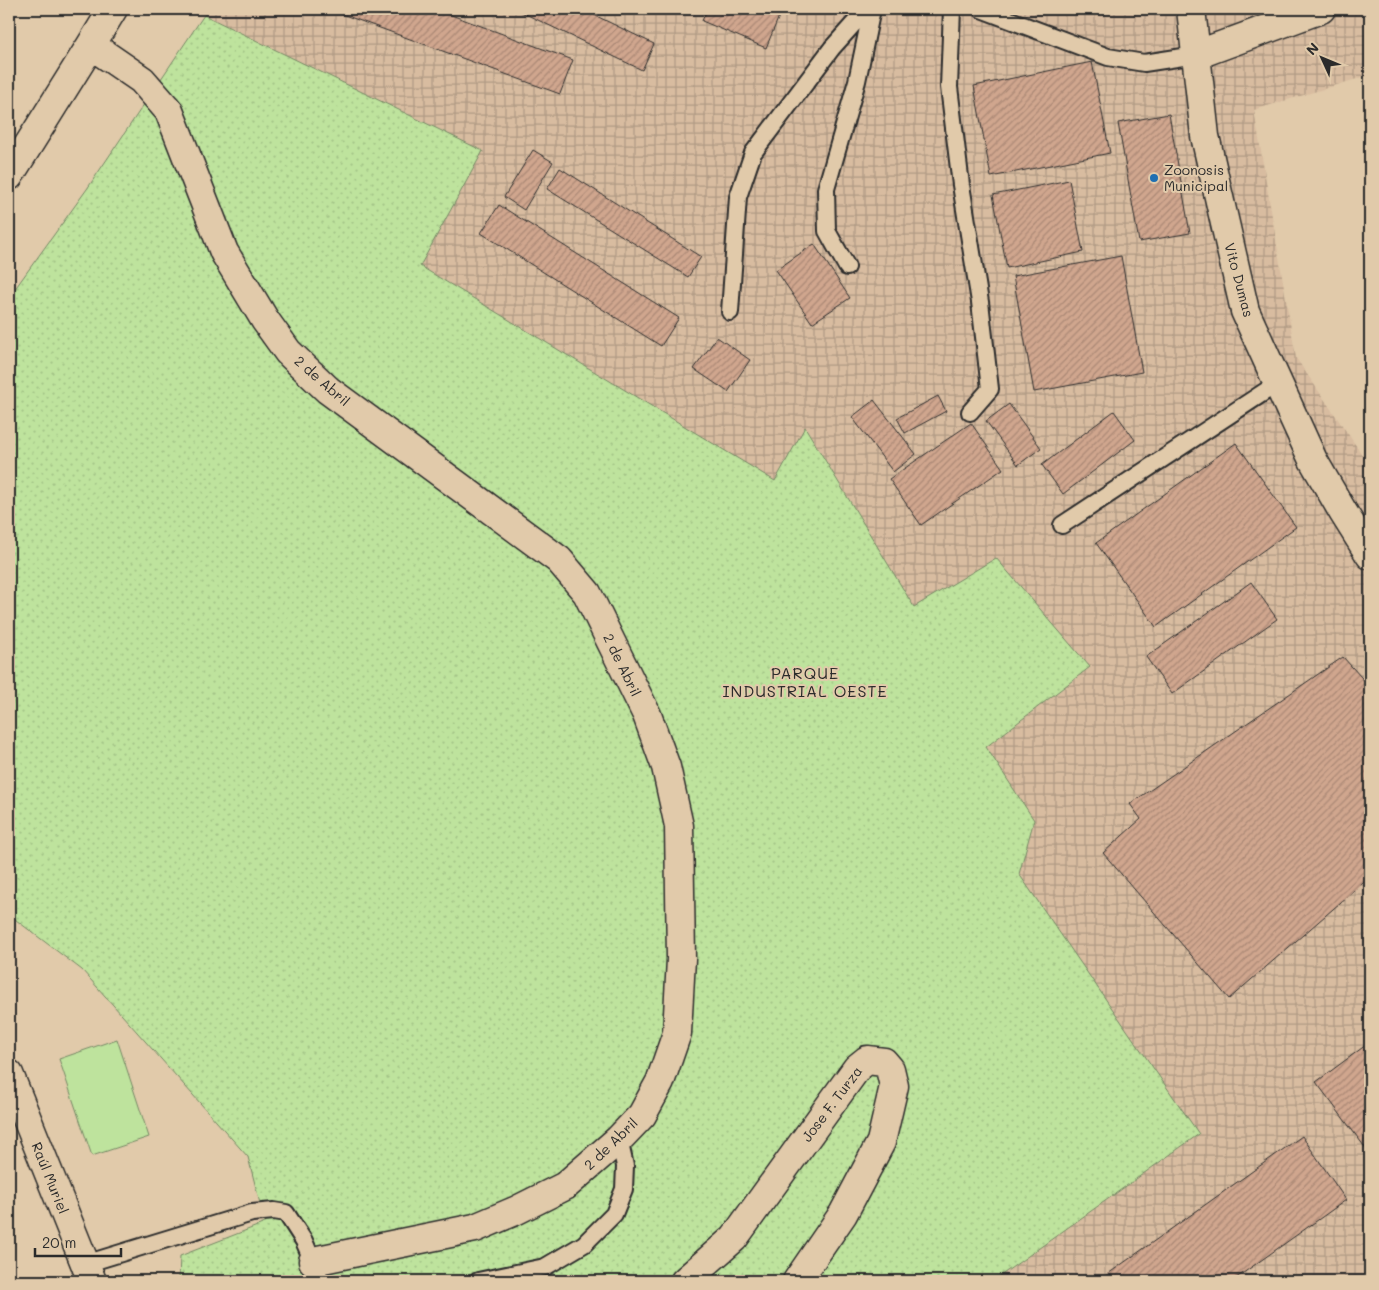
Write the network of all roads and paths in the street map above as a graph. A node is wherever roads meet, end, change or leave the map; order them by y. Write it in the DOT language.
graph roads {
  1 [pos="112,9"];
  2 [pos="867,9"];
  3 [pos="872,9"];
  4 [pos="952,9"];
  5 [pos="981,9"];
  6 [pos="1190,9"];
  7 [pos="1321,9"];
  8 [pos="91,45"];
  9 [pos="1196,55"];
  10 [pos="9,176"];
  11 [pos="847,267"];
  12 [pos="730,312"];
  13 [pos="1278,383"];
  14 [pos="970,412"];
  15 [pos="1062,525"];
  16 [pos="1370,555"];
  17 [pos="9,1074"];
  18 [pos="619,1139"];
  19 [pos="317,1271"];
  20 [pos="88,1272"];
  21 [pos="478,1281"];
  22 [pos="685,1281"];
  23 [pos="797,1281"];
  1 -- 8 [label="street"];
  2 -- 12 [label="lane"];
  3 -- 11 [label="lane"];
  4 -- 14 [label="lane"];
  5 -- 9 [label="lane"];
  6 -- 9 [label="street, Vito Dumas"];
  7 -- 9 [label="street"];
  8 -- 10 [label="street"];
  8 -- 18 [label="street, 2 de Abril"];
  9 -- 13 [label="street, Vito Dumas"];
  13 -- 15 [label="lane"];
  13 -- 16 [label="street, Vito Dumas"];
  17 -- 20 [label="street, Raúl Muriel"];
  18 -- 19 [label="street, 2 de Abril"];
  18 -- 21 [label="lane"];
  19 -- 20 [label="lane"];
  22 -- 23 [label="street, Jose F. Turza"];
}
